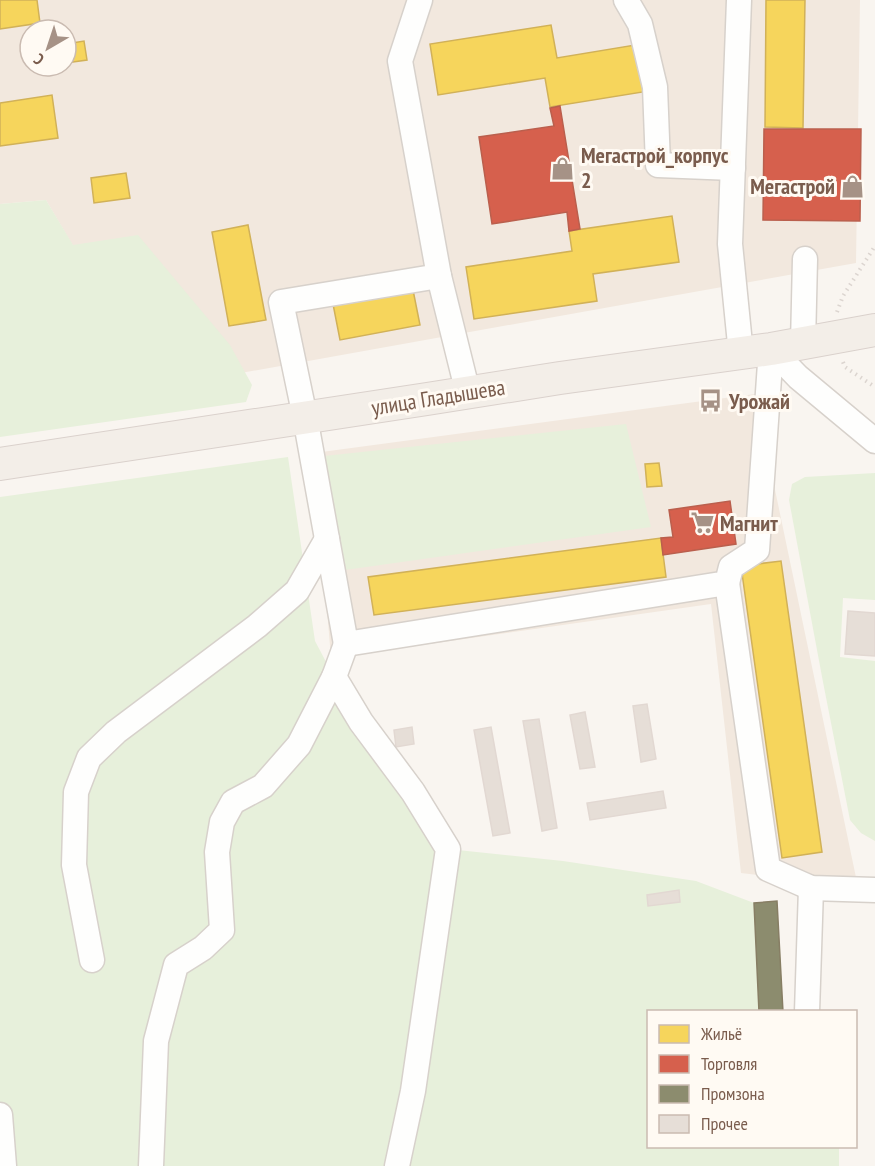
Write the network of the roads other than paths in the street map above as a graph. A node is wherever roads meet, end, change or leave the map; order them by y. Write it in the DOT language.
graph roads {
  1 [pos="420,0"];
  2 [pos="626,0"];
  3 [pos="739,0"];
  4 [pos="733,168"];
  5 [pos="804,259"];
  6 [pos="439,276"];
  7 [pos="875,330"];
  8 [pos="803,344"];
  9 [pos="756,352"];
  10 [pos="468,393"];
  11 [pos="306,417"];
  12 [pos="875,441"];
  13 [pos="0,464"];
  14 [pos="327,539"];
  15 [pos="727,583"];
  16 [pos="346,644"];
  17 [pos="334,677"];
  18 [pos="811,888"];
  19 [pos="875,890"];
  20 [pos="92,960"];
  21 [pos="807,1010"];
  22 [pos="0,1115"];
  23 [pos="4,1166"];
  24 [pos="151,1166"];
  25 [pos="398,1166"];
  1 -- 6 [label="lane"];
  2 -- 4 [label="lane"];
  3 -- 4 [label="lane"];
  4 -- 9 [label="lane"];
  5 -- 8 [label="lane"];
  6 -- 10 [label="lane"];
  6 -- 11 [label="lane"];
  7 -- 8 [label="main road, улица Гладышева"];
  8 -- 9 [label="main road, улица Гладышева"];
  9 -- 10 [label="main road, улица Гладышева"];
  9 -- 12 [label="lane"];
  9 -- 15 [label="lane"];
  10 -- 11 [label="main road, улица Гладышева"];
  11 -- 13 [label="main road, улица Гладышева"];
  11 -- 14 [label="lane"];
  14 -- 16 [label="lane"];
  14 -- 20 [label="lane"];
  15 -- 16 [label="lane"];
  15 -- 18 [label="lane"];
  16 -- 17 [label="lane"];
  17 -- 24 [label="lane"];
  17 -- 25 [label="lane"];
  18 -- 19 [label="lane"];
  18 -- 21 [label="lane"];
  22 -- 23 [label="lane"];
}
